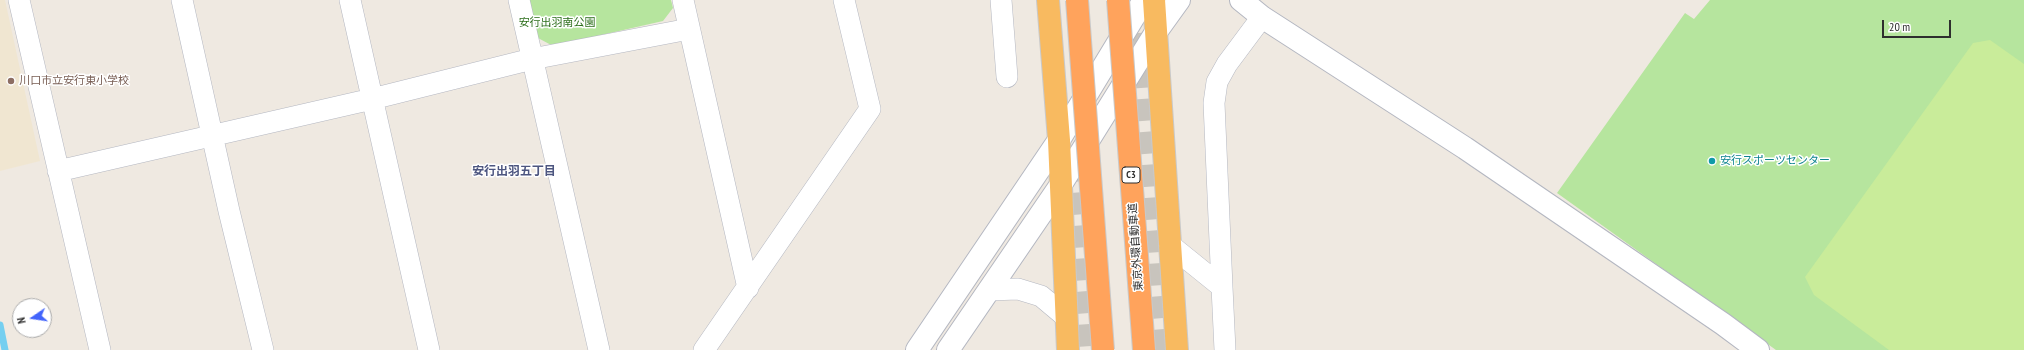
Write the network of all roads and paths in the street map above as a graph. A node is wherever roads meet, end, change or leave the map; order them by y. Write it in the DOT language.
graph roads {
  1 [pos="19,0"];
  2 [pos="182,0"];
  3 [pos="350,0"];
  4 [pos="519,0"];
  5 [pos="683,0"];
  6 [pos="844,0"];
  7 [pos="1002,0"];
  8 [pos="1048,0"];
  9 [pos="1078,0"];
  10 [pos="1118,0"];
  11 [pos="1144,0"];
  12 [pos="1154,0"];
  13 [pos="1179,0"];
  14 [pos="1242,0"];
  15 [pos="1262,18"];
  16 [pos="689,28"];
  17 [pos="1156,32"];
  18 [pos="532,59"];
  19 [pos="1007,77"];
  20 [pos="372,99"];
  21 [pos="214,134"];
  22 [pos="1058,140"];
  23 [pos="58,171"];
  24 [pos="1060,186"];
  25 [pos="1170,244"];
  26 [pos="1222,287"];
  27 [pos="748,288"];
  28 [pos="989,290"];
  29 [pos="1066,317"];
  30 [pos="100,350"];
  31 [pos="264,350"];
  32 [pos="429,350"];
  33 [pos="599,350"];
  34 [pos="704,350"];
  35 [pos="917,350"];
  36 [pos="948,350"];
  37 [pos="1068,350"];
  38 [pos="1103,350"];
  39 [pos="1144,350"];
  40 [pos="1178,350"];
  41 [pos="1225,350"];
  42 [pos="1758,350"];
  1 -- 23 [label="street"];
  2 -- 21 [label="street"];
  3 -- 20 [label="street"];
  4 -- 18 [label="street"];
  5 -- 16 [label="street"];
  6 -- 27 [label="street"];
  7 -- 19 [label="street"];
  8 -- 22 [label="highway"];
  9 -- 38 [label="highway, bridge"];
  10 -- 39 [label="highway, 東京外環自動車道 / C3, bridge"];
  11 -- 22 [label="street"];
  12 -- 17 [label="highway"];
  13 -- 17 [label="street"];
  14 -- 15 [label="street"];
  15 -- 26 [label="street"];
  15 -- 42 [label="street"];
  16 -- 18 [label="street"];
  16 -- 27 [label="street"];
  17 -- 24 [label="street"];
  17 -- 25 [label="highway"];
  18 -- 20 [label="street"];
  18 -- 33 [label="street"];
  20 -- 21 [label="street"];
  20 -- 32 [label="street"];
  21 -- 23 [label="street"];
  21 -- 31 [label="street"];
  22 -- 24 [label="highway"];
  22 -- 35 [label="street"];
  23 -- 30 [label="street"];
  24 -- 28 [label="street"];
  24 -- 29 [label="highway"];
  25 -- 26 [label="street"];
  25 -- 40 [label="highway"];
  26 -- 41 [label="street"];
  27 -- 34 [label="street"];
  28 -- 29 [label="street"];
  28 -- 36 [label="street"];
  29 -- 37 [label="highway"];
}
